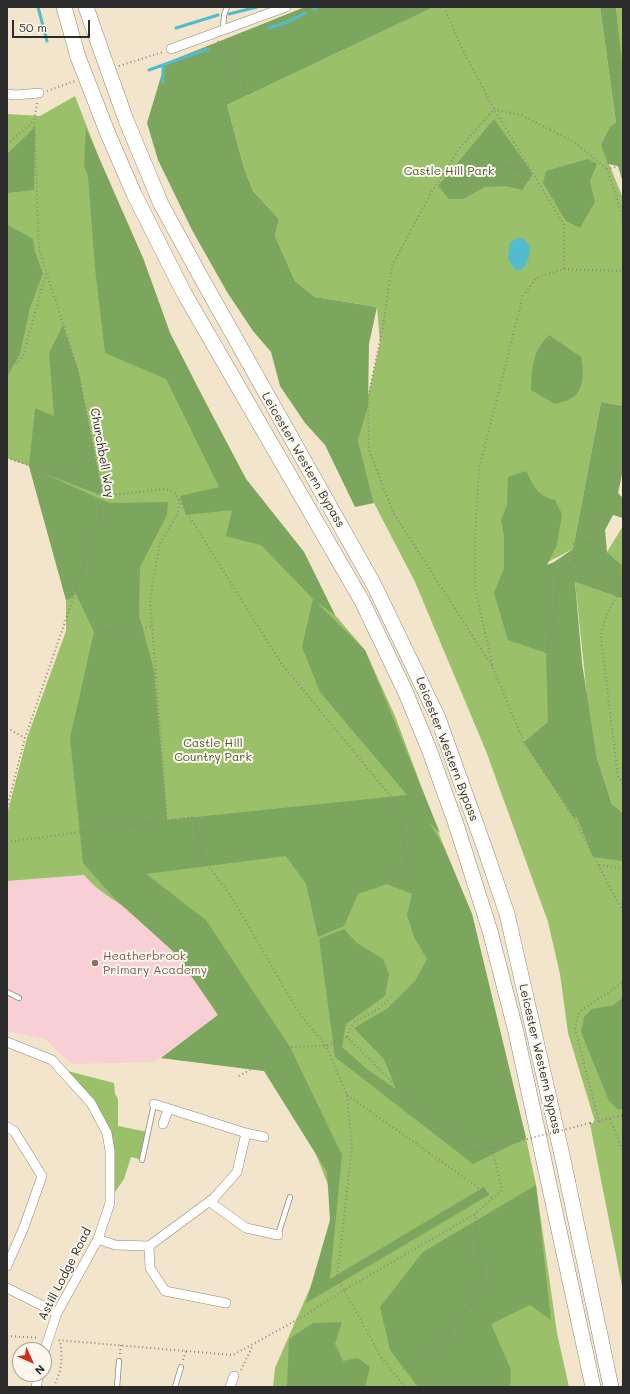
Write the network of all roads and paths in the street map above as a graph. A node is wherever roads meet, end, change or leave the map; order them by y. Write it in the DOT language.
graph roads {
  1 [pos="64,7"];
  2 [pos="86,7"];
  3 [pos="92,7"];
  4 [pos="226,7"];
  5 [pos="286,7"];
  6 [pos="444,7"];
  7 [pos="223,30"];
  8 [pos="213,34"];
  9 [pos="171,49"];
  10 [pos="102,53"];
  11 [pos="39,93"];
  12 [pos="7,94"];
  13 [pos="250,94"];
  14 [pos="494,109"];
  15 [pos="34,121"];
  16 [pos="7,144"];
  17 [pos="623,165"];
  18 [pos="607,169"];
  19 [pos="534,174"];
  20 [pos="446,194"];
  21 [pos="620,208"];
  22 [pos="623,212"];
  23 [pos="623,223"];
  24 [pos="564,270"];
  25 [pos="623,271"];
  26 [pos="46,272"];
  27 [pos="7,354"];
  28 [pos="7,458"];
  29 [pos="102,496"];
  30 [pos="179,499"];
  31 [pos="606,541"];
  32 [pos="575,560"];
  33 [pos="623,585"];
  34 [pos="152,627"];
  35 [pos="94,632"];
  36 [pos="546,653"];
  37 [pos="493,668"];
  38 [pos="7,728"];
  39 [pos="25,738"];
  40 [pos="623,784"];
  41 [pos="7,808"];
  42 [pos="167,820"];
  43 [pos="7,842"];
  44 [pos="598,864"];
  45 [pos="623,869"];
  46 [pos="391,885"];
  47 [pos="623,912"];
  48 [pos="623,982"];
  49 [pos="7,992"];
  50 [pos="393,995"];
  51 [pos="19,998"];
  52 [pos="347,1037"];
  53 [pos="7,1042"];
  54 [pos="326,1046"];
  55 [pos="239,1076"];
  56 [pos="347,1095"];
  57 [pos="154,1104"];
  58 [pos="168,1110"];
  59 [pos="623,1116"];
  60 [pos="610,1119"];
  61 [pos="599,1122"];
  62 [pos="163,1124"];
  63 [pos="7,1127"];
  64 [pos="246,1132"];
  65 [pos="264,1137"];
  66 [pos="492,1148"];
  67 [pos="623,1150"];
  68 [pos="142,1160"];
  69 [pos="290,1196"];
  70 [pos="493,1198"];
  71 [pos="210,1202"];
  72 [pos="475,1214"];
  73 [pos="278,1235"];
  74 [pos="98,1239"];
  75 [pos="149,1246"];
  76 [pos="7,1266"];
  77 [pos="7,1288"];
  78 [pos="344,1290"];
  79 [pos="226,1303"];
  80 [pos="57,1313"];
  81 [pos="7,1336"];
  82 [pos="47,1339"];
  83 [pos="60,1340"];
  84 [pos="46,1342"];
  85 [pos="254,1344"];
  86 [pos="186,1351"];
  87 [pos="119,1361"];
  88 [pos="181,1367"];
  89 [pos="403,1369"];
  90 [pos="234,1376"];
  91 [pos="54,1387"];
  92 [pos="117,1387"];
  93 [pos="176,1387"];
  94 [pos="230,1387"];
  95 [pos="405,1387"];
  96 [pos="593,1387"];
  97 [pos="611,1387"];
  1 -- 96 [label="highway, Leicester Western Bypass, bridge"];
  2 -- 10 [label="highway"];
  3 -- 10 [label="highway"];
  4 -- 7 [label="lane"];
  5 -- 7 [label="street"];
  6 -- 14 [label="path"];
  7 -- 8 [label="street"];
  8 -- 9 [label="street"];
  8 -- 13 [label="path"];
  10 -- 97 [label="highway, Leicester Western Bypass, bridge"];
  11 -- 12 [label="street"];
  11 -- 15 [label="path, Churchbell Way"];
  14 -- 18 [label="path"];
  14 -- 19 [label="path"];
  14 -- 37 [label="path"];
  15 -- 16 [label="path"];
  15 -- 26 [label="path, Churchbell Way"];
  17 -- 18 [label="path"];
  18 -- 21 [label="path"];
  19 -- 20 [label="path"];
  19 -- 24 [label="path"];
  21 -- 22 [label="path"];
  21 -- 23 [label="path"];
  24 -- 25 [label="path"];
  24 -- 37 [label="path"];
  26 -- 27 [label="path"];
  26 -- 29 [label="path, Churchbell Way"];
  28 -- 29 [label="path"];
  29 -- 30 [label="path"];
  29 -- 39 [label="path, Churchbell Way"];
  30 -- 34 [label="path"];
  30 -- 46 [label="path"];
  31 -- 32 [label="path"];
  32 -- 33 [label="path"];
  32 -- 36 [label="path"];
  33 -- 40 [label="path"];
  34 -- 35 [label="path"];
  34 -- 42 [label="path"];
  37 -- 44 [label="path"];
  38 -- 39 [label="path"];
  39 -- 41 [label="path, Churchbell Way"];
  42 -- 43 [label="path"];
  42 -- 54 [label="path"];
  44 -- 45 [label="path"];
  44 -- 47 [label="path"];
  48 -- 61 [label="path"];
  49 -- 51 [label="lane"];
  50 -- 52 [label="path"];
  52 -- 54 [label="path"];
  52 -- 66 [label="path"];
  53 -- 74 [label="street, Astill Lodge Road"];
  54 -- 55 [label="path"];
  54 -- 56 [label="path"];
  56 -- 70 [label="path"];
  56 -- 78 [label="path"];
  57 -- 58 [label="street"];
  57 -- 68 [label="lane"];
  58 -- 62 [label="street"];
  58 -- 64 [label="street"];
  59 -- 60 [label="path"];
  60 -- 61 [label="path"];
  60 -- 67 [label="path"];
  61 -- 66 [label="path, bridge"];
  63 -- 76 [label="street"];
  64 -- 65 [label="street"];
  64 -- 71 [label="street"];
  66 -- 70 [label="path"];
  69 -- 73 [label="lane"];
  70 -- 72 [label="path"];
  71 -- 73 [label="street"];
  71 -- 75 [label="street"];
  72 -- 78 [label="path"];
  72 -- 89 [label="path"];
  74 -- 75 [label="street"];
  74 -- 80 [label="street, Astill Lodge Road"];
  75 -- 79 [label="street"];
  77 -- 80 [label="street"];
  78 -- 85 [label="path"];
  78 -- 95 [label="path"];
  80 -- 82 [label="street, Astill Lodge Road"];
  81 -- 82 [label="path"];
  82 -- 83 [label="path"];
  82 -- 84 [label="street, Astill Lodge Road"];
  83 -- 86 [label="path"];
  83 -- 91 [label="path"];
  85 -- 86 [label="path"];
  85 -- 90 [label="path"];
  86 -- 88 [label="path"];
  87 -- 92 [label="lane"];
  88 -- 93 [label="lane"];
  90 -- 94 [label="street"];
}
